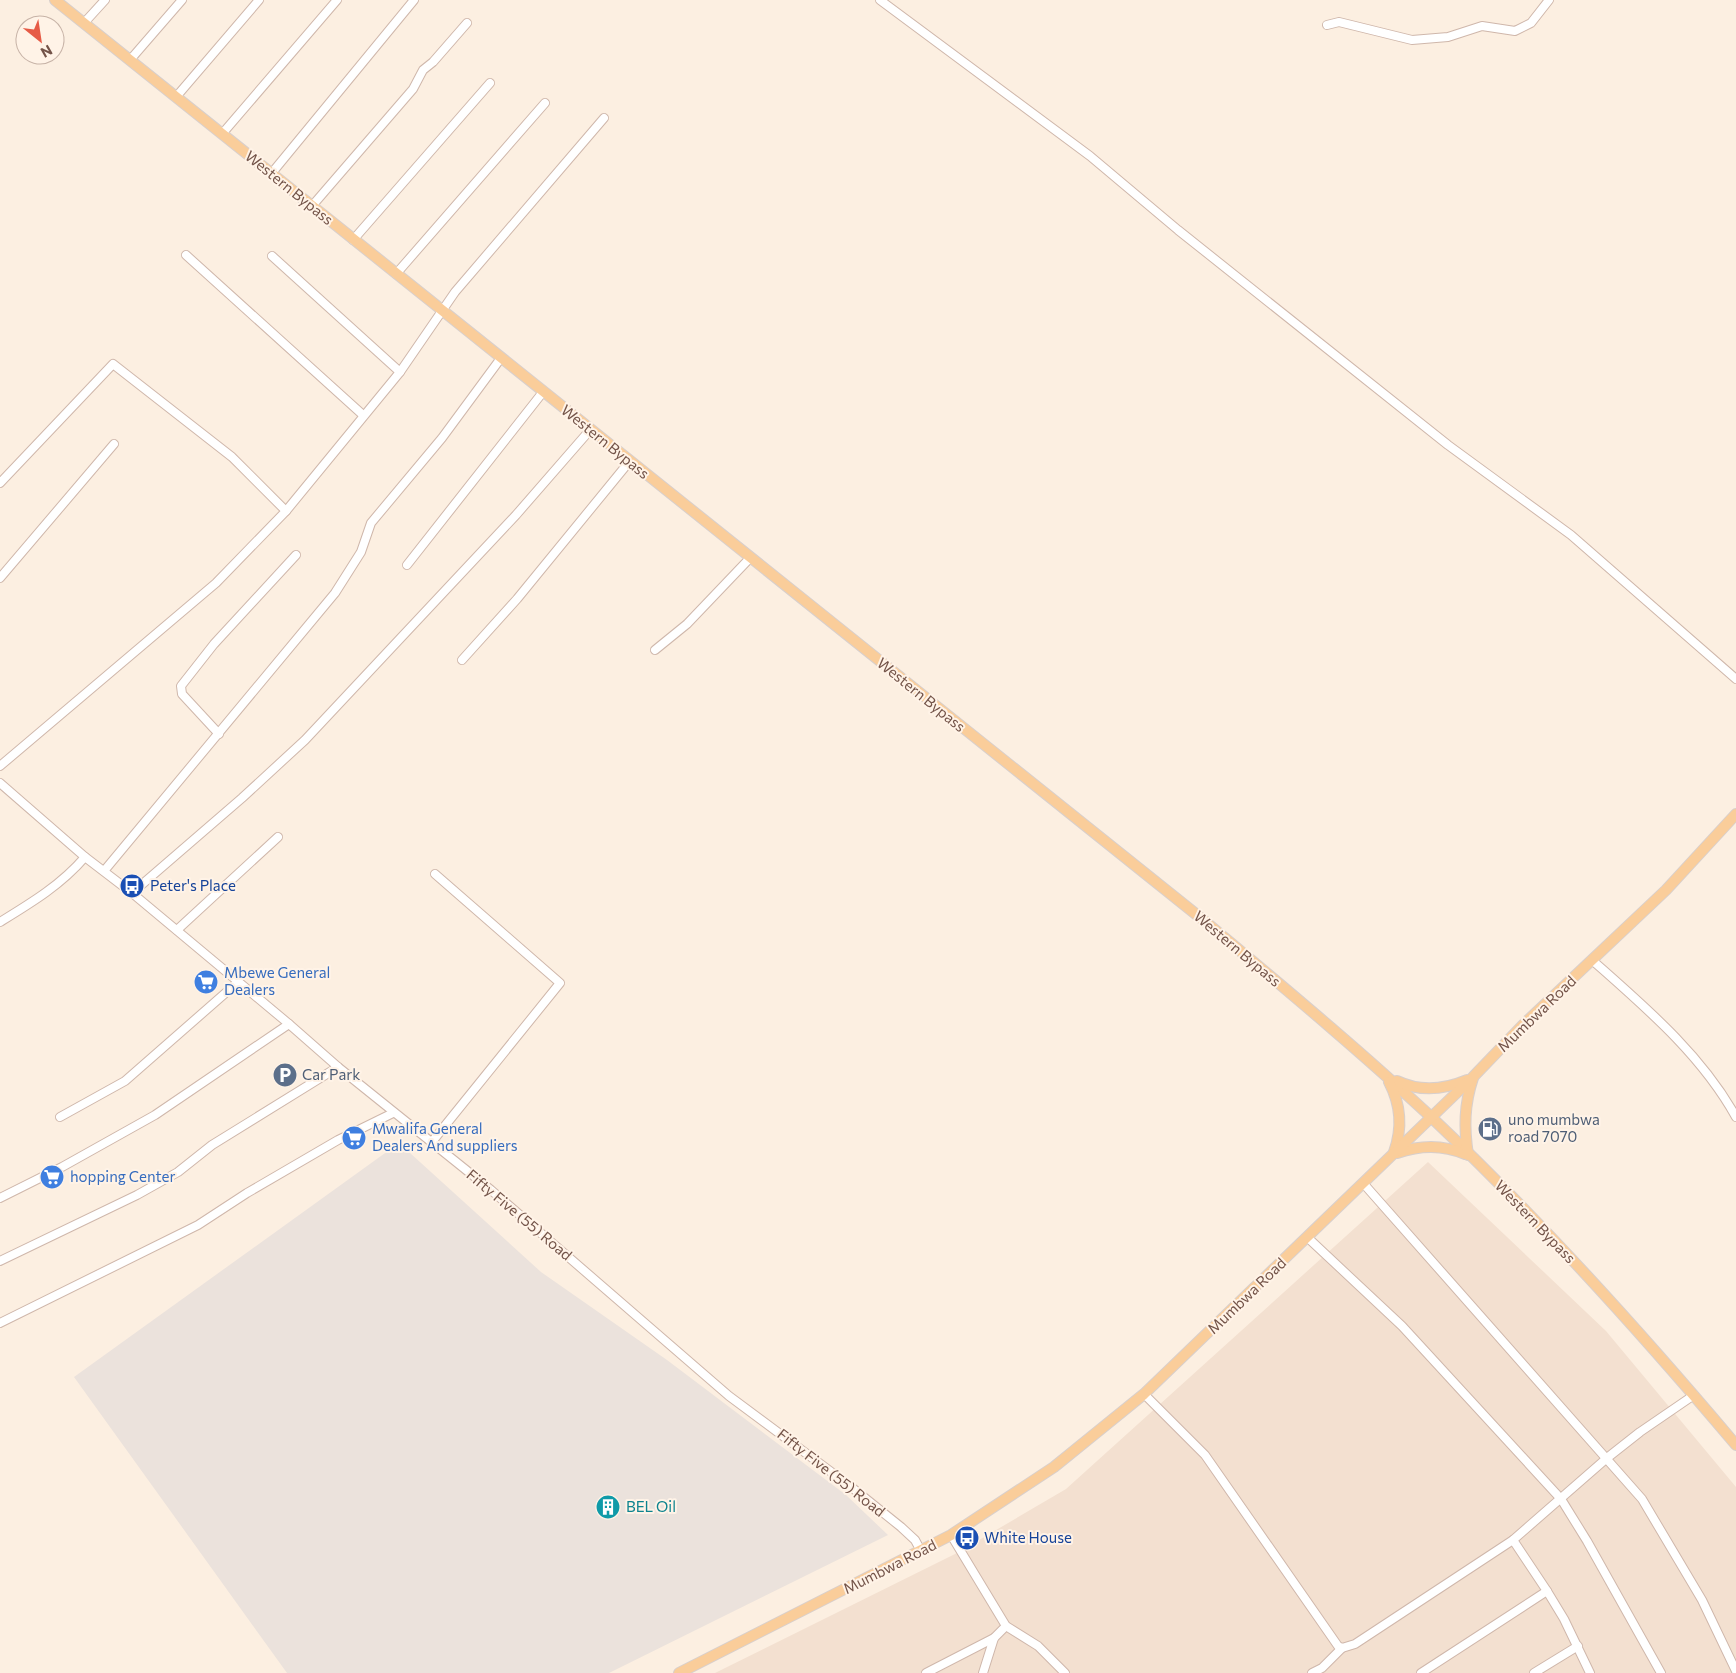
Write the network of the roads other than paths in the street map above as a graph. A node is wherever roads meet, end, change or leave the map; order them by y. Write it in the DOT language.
graph roads {
  1 [pos="55,0"];
  2 [pos="104,0"];
  3 [pos="182,0"];
  4 [pos="259,0"];
  5 [pos="337,0"];
  6 [pos="414,0"];
  7 [pos="880,0"];
  8 [pos="1549,0"];
  9 [pos="84,23"];
  10 [pos="467,23"];
  11 [pos="1327,25"];
  12 [pos="130,60"];
  13 [pos="490,83"];
  14 [pos="176,97"];
  15 [pos="545,103"];
  16 [pos="604,118"];
  17 [pos="222,134"];
  18 [pos="271,174"];
  19 [pos="312,206"];
  20 [pos="353,240"];
  21 [pos="186,255"];
  22 [pos="272,256"];
  23 [pos="396,274"];
  24 [pos="441,310"];
  25 [pos="501,358"];
  26 [pos="400,372"];
  27 [pos="543,392"];
  28 [pos="363,415"];
  29 [pos="590,430"];
  30 [pos="114,444"];
  31 [pos="629,462"];
  32 [pos="0,483"];
  33 [pos="286,511"];
  34 [pos="296,555"];
  35 [pos="750,558"];
  36 [pos="407,564"];
  37 [pos="0,578"];
  38 [pos="655,650"];
  39 [pos="462,660"];
  40 [pos="1736,679"];
  41 [pos="219,734"];
  42 [pos="0,766"];
  43 [pos="0,784"];
  44 [pos="1736,814"];
  45 [pos="278,837"];
  46 [pos="85,857"];
  47 [pos="104,871"];
  48 [pos="434,874"];
  49 [pos="132,893"];
  50 [pos="0,922"];
  51 [pos="176,930"];
  52 [pos="1592,960"];
  53 [pos="238,982"];
  54 [pos="289,1024"];
  55 [pos="338,1067"];
  56 [pos="1387,1076"];
  57 [pos="1473,1078"];
  58 [pos="393,1113"];
  59 [pos="60,1117"];
  60 [pos="1736,1117"];
  61 [pos="1431,1118"];
  62 [pos="431,1143"];
  63 [pos="1393,1155"];
  64 [pos="1468,1155"];
  65 [pos="1363,1183"];
  66 [pos="0,1198"];
  67 [pos="1307,1236"];
  68 [pos="0,1261"];
  69 [pos="0,1323"];
  70 [pos="1144,1394"];
  71 [pos="1694,1395"];
  72 [pos="1736,1445"];
  73 [pos="1607,1458"];
  74 [pos="1561,1498"];
  75 [pos="951,1535"];
  76 [pos="1513,1540"];
  77 [pos="922,1551"];
  78 [pos="1547,1592"];
  79 [pos="1006,1626"];
  80 [pos="994,1638"];
  81 [pos="1578,1646"];
  82 [pos="1342,1648"];
  83 [pos="1736,1671"];
  84 [pos="679,1673"];
  85 [pos="926,1673"];
  86 [pos="983,1673"];
  87 [pos="1065,1673"];
  88 [pos="1312,1673"];
  89 [pos="1421,1673"];
  90 [pos="1534,1673"];
  91 [pos="1590,1673"];
  92 [pos="1661,1673"];
  1 -- 9 [label="main road, Western Bypass"];
  2 -- 9 [label="street"];
  3 -- 12 [label="street"];
  4 -- 14 [label="street"];
  5 -- 17 [label="street"];
  6 -- 18 [label="street"];
  7 -- 40 [label="street"];
  8 -- 11 [label="street"];
  9 -- 12 [label="main road, Western Bypass"];
  10 -- 19 [label="street"];
  12 -- 14 [label="main road, Western Bypass"];
  13 -- 20 [label="street"];
  14 -- 17 [label="main road, Western Bypass"];
  15 -- 23 [label="street"];
  16 -- 24 [label="street"];
  17 -- 18 [label="main road, Western Bypass"];
  18 -- 19 [label="main road, Western Bypass"];
  19 -- 20 [label="main road, Western Bypass"];
  20 -- 23 [label="main road, Western Bypass"];
  21 -- 28 [label="street"];
  22 -- 26 [label="street"];
  23 -- 24 [label="main road, Western Bypass"];
  24 -- 25 [label="main road, Western Bypass"];
  24 -- 26 [label="street"];
  25 -- 27 [label="main road, Western Bypass"];
  25 -- 41 [label="street"];
  26 -- 28 [label="street"];
  27 -- 29 [label="main road, Western Bypass"];
  27 -- 36 [label="street"];
  28 -- 33 [label="street"];
  29 -- 31 [label="main road, Western Bypass"];
  29 -- 49 [label="street"];
  30 -- 37 [label="street"];
  31 -- 35 [label="main road, Western Bypass"];
  31 -- 39 [label="street"];
  32 -- 33 [label="street"];
  33 -- 42 [label="street"];
  34 -- 41 [label="street"];
  35 -- 38 [label="street"];
  35 -- 56 [label="main road, Western Bypass"];
  41 -- 47 [label="street"];
  43 -- 46 [label="street, Fifty Five (55) Road"];
  44 -- 52 [label="main road, Mumbwa Road"];
  45 -- 51 [label="street"];
  46 -- 47 [label="street, Fifty Five (55) Road"];
  46 -- 50 [label="street"];
  47 -- 49 [label="street, Fifty Five (55) Road"];
  48 -- 62 [label="street"];
  49 -- 51 [label="street, Fifty Five (55) Road"];
  51 -- 53 [label="street, Fifty Five (55) Road"];
  52 -- 57 [label="main road, Mumbwa Road"];
  52 -- 60 [label="street"];
  53 -- 54 [label="street, Fifty Five (55) Road"];
  53 -- 59 [label="street"];
  54 -- 55 [label="street, Fifty Five (55) Road"];
  54 -- 66 [label="street"];
  55 -- 58 [label="street, Fifty Five (55) Road"];
  55 -- 68 [label="street"];
  56 -- 57 [label="main road"];
  56 -- 61 [label="main road, Western Bypass"];
  56 -- 63 [label="main road"];
  57 -- 61 [label="main road, Mumbwa Road"];
  57 -- 64 [label="main road"];
  58 -- 62 [label="street, Fifty Five (55) Road"];
  58 -- 69 [label="street"];
  61 -- 63 [label="main road, Mumbwa Road"];
  61 -- 64 [label="main road, Western Bypass"];
  62 -- 77 [label="street, Fifty Five (55) Road"];
  63 -- 64 [label="main road"];
  63 -- 65 [label="main road, Mumbwa Road"];
  64 -- 71 [label="main road, Western Bypass"];
  65 -- 67 [label="main road, Mumbwa Road"];
  65 -- 73 [label="street"];
  67 -- 70 [label="main road, Mumbwa Road"];
  67 -- 74 [label="street"];
  70 -- 75 [label="main road, Mumbwa Road"];
  70 -- 82 [label="street"];
  71 -- 72 [label="main road, Western Bypass"];
  71 -- 73 [label="street"];
  73 -- 74 [label="street"];
  73 -- 83 [label="street"];
  74 -- 76 [label="street"];
  74 -- 92 [label="street"];
  75 -- 77 [label="main road, Mumbwa Road"];
  75 -- 79 [label="street"];
  76 -- 78 [label="street"];
  76 -- 82 [label="street"];
  77 -- 84 [label="main road, Mumbwa Road"];
  78 -- 81 [label="street"];
  78 -- 89 [label="street"];
  79 -- 80 [label="street"];
  79 -- 87 [label="street"];
  80 -- 85 [label="street"];
  80 -- 86 [label="street"];
  81 -- 90 [label="street"];
  81 -- 91 [label="street"];
  82 -- 88 [label="street"];
}
